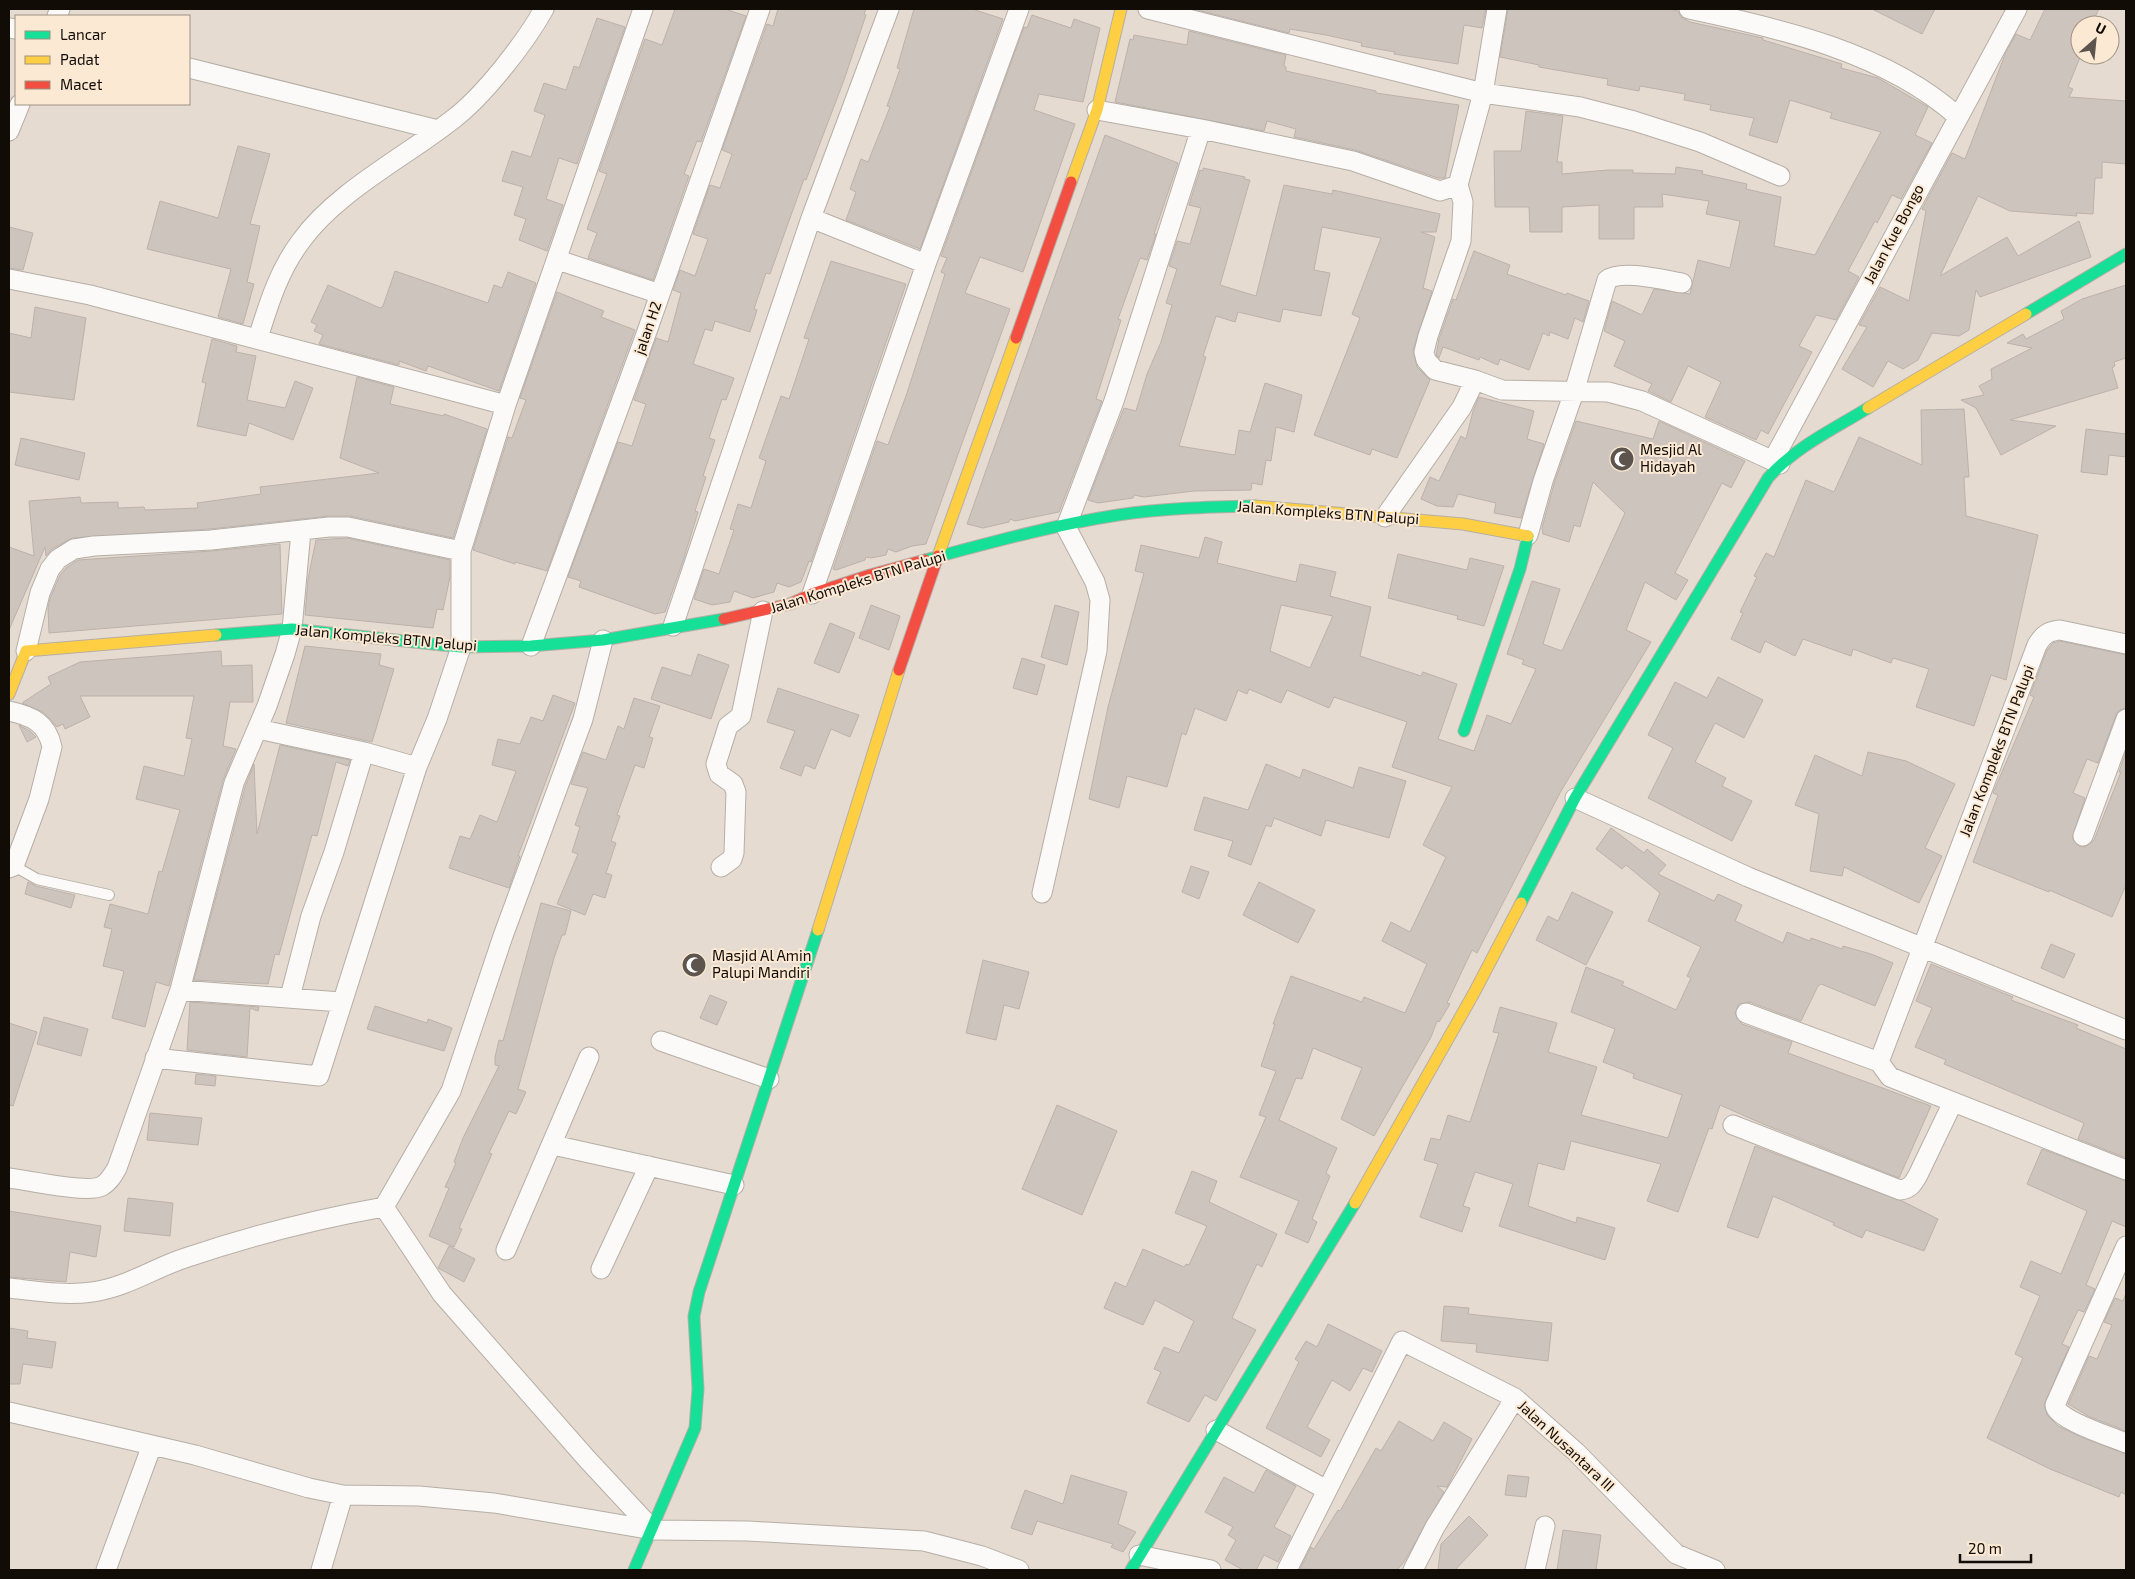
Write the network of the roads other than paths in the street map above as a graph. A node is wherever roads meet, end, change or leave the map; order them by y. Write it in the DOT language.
graph roads {
  1 [pos="544,9"];
  2 [pos="643,9"];
  3 [pos="760,9"];
  4 [pos="889,9"];
  5 [pos="1019,9"];
  6 [pos="1121,9"];
  7 [pos="1148,9"];
  8 [pos="1497,9"];
  9 [pos="1689,9"];
  10 [pos="2017,9"];
  11 [pos="190,68"];
  12 [pos="1482,94"];
  13 [pos="20,105"];
  14 [pos="1097,110"];
  15 [pos="1957,116"];
  16 [pos="1201,129"];
  17 [pos="438,130"];
  18 [pos="9,131"];
  19 [pos="1780,176"];
  20 [pos="1458,185"];
  21 [pos="812,218"];
  22 [pos="2126,254"];
  23 [pos="558,260"];
  24 [pos="926,264"];
  25 [pos="9,279"];
  26 [pos="1682,283"];
  27 [pos="660,294"];
  28 [pos="258,338"];
  29 [pos="1475,380"];
  30 [pos="1574,392"];
  31 [pos="506,405"];
  32 [pos="1777,462"];
  33 [pos="1386,518"];
  34 [pos="1066,527"];
  35 [pos="301,531"];
  36 [pos="1528,535"];
  37 [pos="462,551"];
  38 [pos="937,557"];
  39 [pos="812,594"];
  40 [pos="763,611"];
  41 [pos="673,626"];
  42 [pos="292,629"];
  43 [pos="603,640"];
  44 [pos="2126,644"];
  45 [pos="531,646"];
  46 [pos="461,647"];
  47 [pos="26,651"];
  48 [pos="9,694"];
  49 [pos="9,711"];
  50 [pos="2126,719"];
  51 [pos="258,729"];
  52 [pos="1464,731"];
  53 [pos="364,752"];
  54 [pos="417,767"];
  55 [pos="1575,798"];
  56 [pos="2083,836"];
  57 [pos="11,867"];
  58 [pos="722,867"];
  59 [pos="1042,893"];
  60 [pos="109,895"];
  61 [pos="1922,948"];
  62 [pos="180,990"];
  63 [pos="290,997"];
  64 [pos="341,1002"];
  65 [pos="1746,1013"];
  66 [pos="2126,1030"];
  67 [pos="661,1041"];
  68 [pos="589,1056"];
  69 [pos="155,1058"];
  70 [pos="1879,1062"];
  71 [pos="769,1079"];
  72 [pos="1953,1102"];
  73 [pos="1733,1125"];
  74 [pos="552,1144"];
  75 [pos="649,1166"];
  76 [pos="2126,1170"];
  77 [pos="9,1178"];
  78 [pos="734,1185"];
  79 [pos="384,1206"];
  80 [pos="2126,1246"];
  81 [pos="506,1250"];
  82 [pos="600,1269"];
  83 [pos="9,1288"];
  84 [pos="1515,1398"];
  85 [pos="9,1412"];
  86 [pos="1216,1430"];
  87 [pos="2126,1443"];
  88 [pos="152,1445"];
  89 [pos="1327,1490"];
  90 [pos="344,1495"];
  91 [pos="1545,1526"];
  92 [pos="653,1530"];
  93 [pos="1674,1562"];
  94 [pos="1135,1563"];
  95 [pos="106,1570"];
  96 [pos="321,1570"];
  97 [pos="634,1570"];
  98 [pos="1019,1570"];
  99 [pos="1212,1570"];
  100 [pos="1287,1570"];
  101 [pos="1413,1570"];
  102 [pos="1535,1570"];
  103 [pos="1715,1570"];
  1 -- 17 [label="street"];
  2 -- 23 [label="street"];
  3 -- 27 [label="street, jalan H2"];
  4 -- 21 [label="street"];
  5 -- 24 [label="street"];
  6 -- 14 [label="street"];
  7 -- 12 [label="street"];
  8 -- 12 [label="street"];
  9 -- 15 [label="street"];
  10 -- 15 [label="street, Jalan Kue Bongo"];
  11 -- 17 [label="street"];
  12 -- 19 [label="street"];
  12 -- 20 [label="street"];
  13 -- 18 [label="street"];
  14 -- 16 [label="street"];
  14 -- 38 [label="street"];
  15 -- 32 [label="street, Jalan Kue Bongo"];
  16 -- 20 [label="street"];
  16 -- 34 [label="street"];
  17 -- 28 [label="street"];
  20 -- 29 [label="street"];
  21 -- 24 [label="street"];
  21 -- 41 [label="street"];
  22 -- 32 [label="street"];
  23 -- 27 [label="street"];
  23 -- 31 [label="street"];
  24 -- 39 [label="street"];
  25 -- 28 [label="street"];
  26 -- 30 [label="street"];
  27 -- 45 [label="street, jalan H2"];
  28 -- 31 [label="street"];
  29 -- 30 [label="street"];
  29 -- 33 [label="street"];
  30 -- 32 [label="street"];
  30 -- 36 [label="street"];
  31 -- 37 [label="street"];
  32 -- 55 [label="street"];
  33 -- 34 [label="street, Jalan Kompleks BTN Palupi"];
  33 -- 36 [label="street, Jalan Kompleks BTN Palupi"];
  34 -- 38 [label="street, Jalan Kompleks BTN Palupi"];
  34 -- 59 [label="street"];
  35 -- 37 [label="street"];
  35 -- 42 [label="street"];
  35 -- 47 [label="street"];
  36 -- 52 [label="street"];
  37 -- 46 [label="street"];
  38 -- 39 [label="street, Jalan Kompleks BTN Palupi"];
  38 -- 71 [label="street"];
  39 -- 40 [label="street, Jalan Kompleks BTN Palupi"];
  40 -- 41 [label="street, Jalan Kompleks BTN Palupi"];
  40 -- 58 [label="street"];
  41 -- 43 [label="street, Jalan Kompleks BTN Palupi"];
  42 -- 46 [label="street, Jalan Kompleks BTN Palupi"];
  42 -- 47 [label="street, Jalan Kompleks BTN Palupi"];
  42 -- 51 [label="street"];
  43 -- 45 [label="street, Jalan Kompleks BTN Palupi"];
  43 -- 79 [label="street"];
  44 -- 61 [label="street, Jalan Kompleks BTN Palupi"];
  45 -- 46 [label="street, Jalan Kompleks BTN Palupi"];
  46 -- 54 [label="street"];
  47 -- 48 [label="street"];
  49 -- 57 [label="street"];
  50 -- 56 [label="street"];
  51 -- 53 [label="street"];
  51 -- 62 [label="street"];
  53 -- 54 [label="street"];
  53 -- 63 [label="street"];
  54 -- 64 [label="street"];
  55 -- 61 [label="street"];
  55 -- 86 [label="street"];
  57 -- 60 [label="lane"];
  61 -- 66 [label="street"];
  61 -- 70 [label="street, Jalan Kompleks BTN Palupi"];
  62 -- 63 [label="street"];
  62 -- 69 [label="street"];
  63 -- 64 [label="street"];
  64 -- 69 [label="street"];
  65 -- 70 [label="street"];
  67 -- 71 [label="street"];
  68 -- 74 [label="street"];
  69 -- 77 [label="street"];
  70 -- 72 [label="street"];
  71 -- 78 [label="street"];
  72 -- 73 [label="street"];
  72 -- 76 [label="street"];
  74 -- 75 [label="street"];
  74 -- 81 [label="street"];
  75 -- 78 [label="street"];
  75 -- 82 [label="street"];
  78 -- 92 [label="street"];
  79 -- 83 [label="street"];
  79 -- 92 [label="street"];
  80 -- 87 [label="street"];
  84 -- 89 [label="street, Jalan Nusantara III"];
  84 -- 93 [label="street, Jalan Nusantara III"];
  84 -- 101 [label="street"];
  85 -- 88 [label="street"];
  86 -- 89 [label="street"];
  86 -- 94 [label="street"];
  88 -- 90 [label="street"];
  88 -- 95 [label="street"];
  89 -- 100 [label="street"];
  90 -- 92 [label="street"];
  90 -- 96 [label="street"];
  91 -- 102 [label="street"];
  92 -- 97 [label="street"];
  92 -- 98 [label="street"];
  93 -- 103 [label="street, Jalan Nusantara III"];
  94 -- 99 [label="street"];
}
